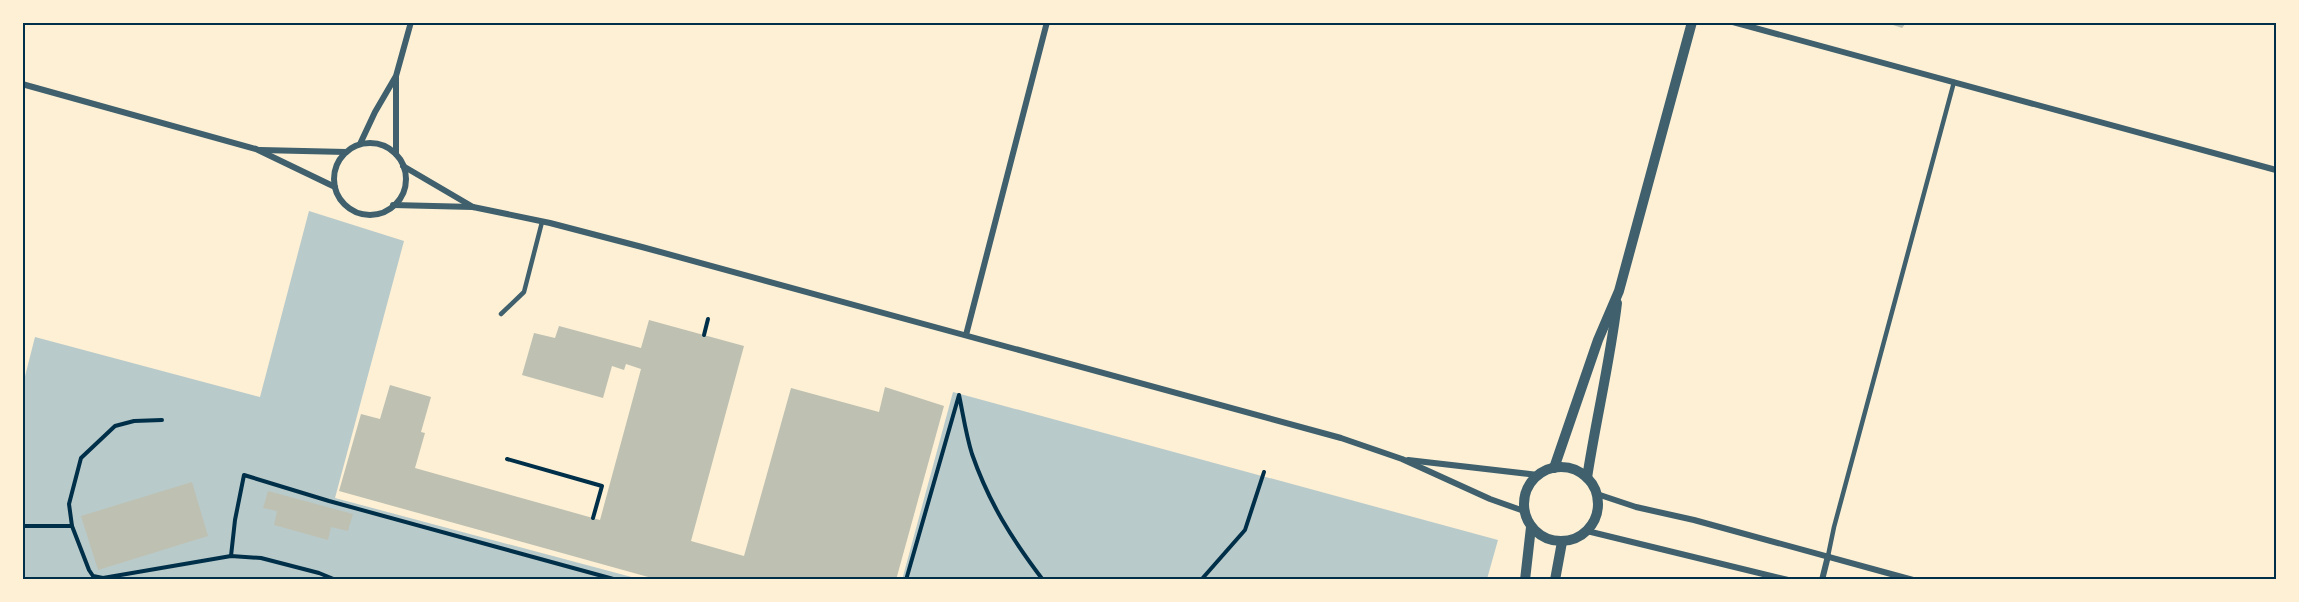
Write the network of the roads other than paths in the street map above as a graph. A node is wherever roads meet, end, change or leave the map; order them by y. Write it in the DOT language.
graph roads {
  1 [pos="411,22"];
  2 [pos="1047,22"];
  3 [pos="1692,22"];
  4 [pos="1733,22"];
  5 [pos="396,76"];
  6 [pos="1954,82"];
  7 [pos="22,84"];
  8 [pos="360,144"];
  9 [pos="256,149"];
  10 [pos="346,152"];
  11 [pos="396,154"];
  12 [pos="403,166"];
  13 [pos="2277,170"];
  14 [pos="335,187"];
  15 [pos="393,205"];
  16 [pos="473,207"];
  17 [pos="542,222"];
  18 [pos="1618,291"];
  19 [pos="501,314"];
  20 [pos="966,336"];
  21 [pos="1402,459"];
  22 [pos="1554,468"];
  23 [pos="1538,475"];
  24 [pos="1587,478"];
  25 [pos="1597,494"];
  26 [pos="1524,511"];
  27 [pos="1531,527"];
  28 [pos="1587,531"];
  29 [pos="1562,542"];
  30 [pos="1828,556"];
  31 [pos="1525,579"];
  32 [pos="1555,579"];
  33 [pos="1788,579"];
  34 [pos="1822,579"];
  35 [pos="1913,579"];
  1 -- 5 [label="street"];
  2 -- 20 [label="street"];
  3 -- 18 [label="street"];
  4 -- 6 [label="street"];
  5 -- 8 [label="street"];
  5 -- 11 [label="street"];
  6 -- 13 [label="street"];
  6 -- 30 [label="lane"];
  7 -- 9 [label="street"];
  8 -- 10 [label="street"];
  8 -- 11 [label="street"];
  9 -- 10 [label="street"];
  9 -- 14 [label="street"];
  10 -- 14 [label="street"];
  11 -- 12 [label="street"];
  12 -- 15 [label="street"];
  12 -- 16 [label="street"];
  14 -- 15 [label="street"];
  15 -- 16 [label="street"];
  16 -- 17 [label="street"];
  17 -- 19 [label="lane"];
  17 -- 20 [label="street"];
  18 -- 22 [label="street"];
  18 -- 24 [label="street"];
  20 -- 21 [label="street"];
  21 -- 23 [label="street"];
  21 -- 26 [label="street"];
  22 -- 23 [label="street"];
  22 -- 24 [label="street"];
  23 -- 26 [label="street"];
  24 -- 25 [label="street"];
  25 -- 28 [label="street"];
  25 -- 30 [label="street"];
  26 -- 27 [label="street"];
  27 -- 29 [label="street"];
  27 -- 31 [label="street"];
  28 -- 29 [label="street"];
  28 -- 33 [label="street"];
  29 -- 32 [label="street"];
  30 -- 34 [label="street"];
  30 -- 35 [label="street"];
}
